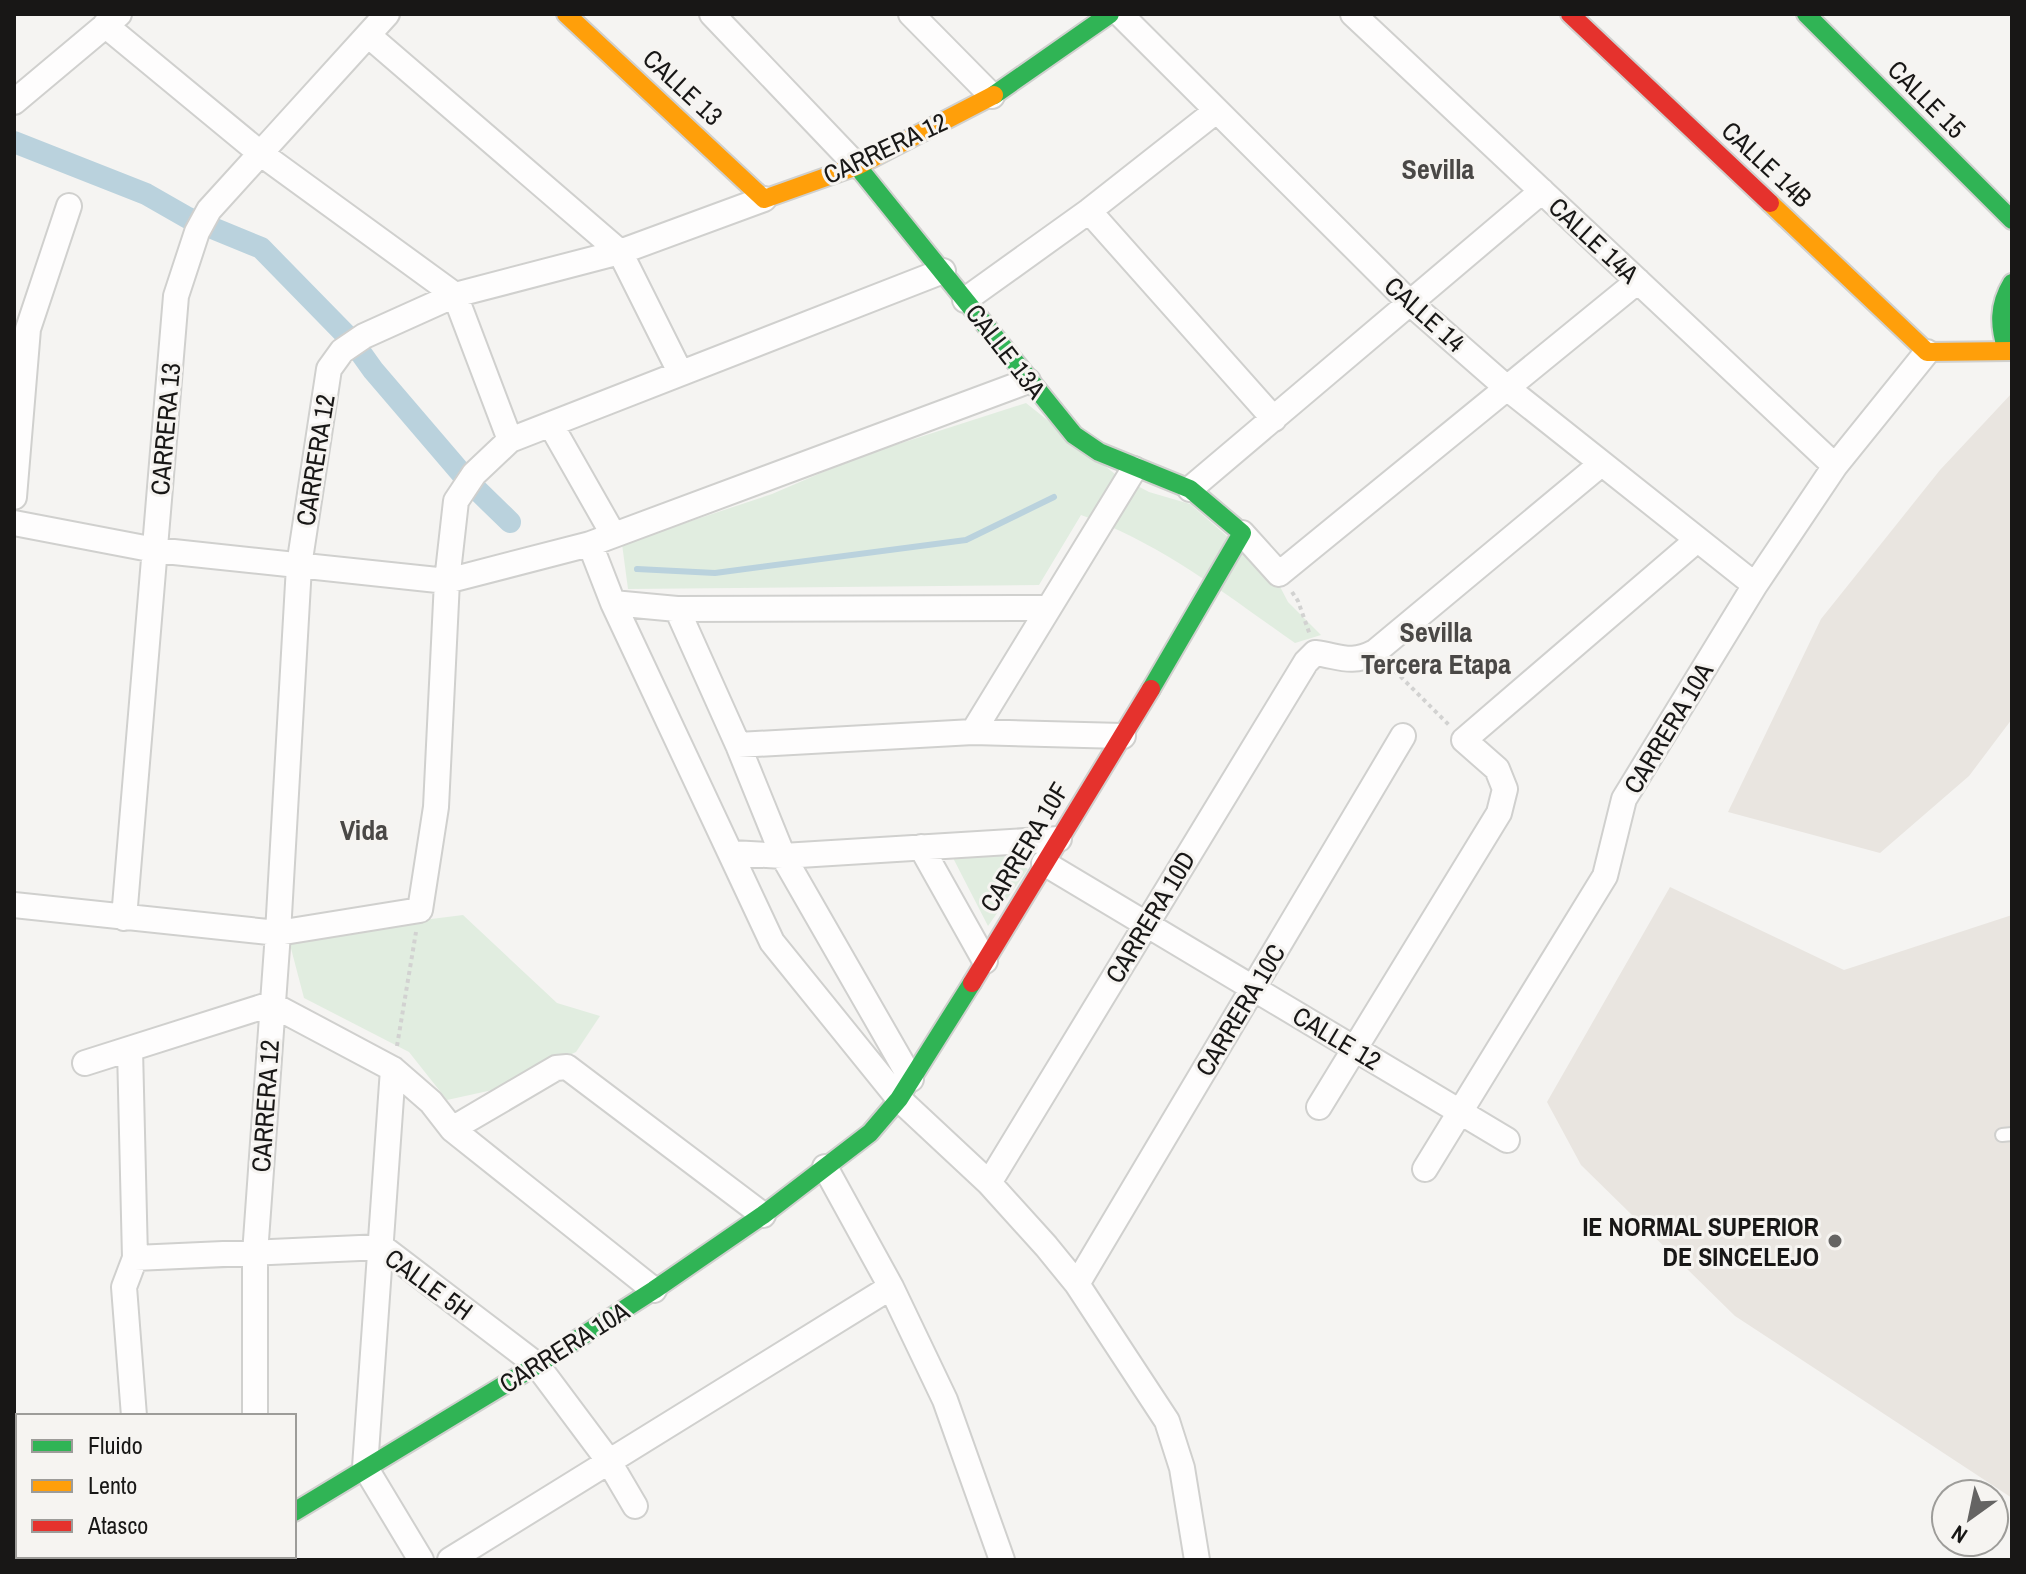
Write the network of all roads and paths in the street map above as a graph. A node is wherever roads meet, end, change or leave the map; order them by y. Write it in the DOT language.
graph roads {
  1 [pos="387,14"];
  2 [pos="566,14"];
  3 [pos="712,14"];
  4 [pos="911,14"];
  5 [pos="1110,14"];
  6 [pos="1120,14"];
  7 [pos="1353,14"];
  8 [pos="1570,14"];
  9 [pos="1806,14"];
  10 [pos="112,20"];
  11 [pos="368,35"];
  12 [pos="992,96"];
  13 [pos="14,102"];
  14 [pos="1216,111"];
  15 [pos="260,153"];
  16 [pos="857,166"];
  17 [pos="1542,191"];
  18 [pos="764,199"];
  19 [pos="69,206"];
  20 [pos="1089,211"];
  21 [pos="2012,220"];
  22 [pos="620,252"];
  23 [pos="943,271"];
  24 [pos="1638,281"];
  25 [pos="2012,283"];
  26 [pos="455,295"];
  27 [pos="965,300"];
  28 [pos="1410,303"];
  29 [pos="2009,351"];
  30 [pos="1927,352"];
  31 [pos="680,372"];
  32 [pos="1028,381"];
  33 [pos="1507,388"];
  34 [pos="1274,419"];
  35 [pos="551,425"];
  36 [pos="510,440"];
  37 [pos="1601,464"];
  38 [pos="1835,466"];
  39 [pos="1134,469"];
  40 [pos="1190,489"];
  41 [pos="14,497"];
  42 [pos="14,523"];
  43 [pos="1242,533"];
  44 [pos="613,534"];
  45 [pos="1697,540"];
  46 [pos="590,544"];
  47 [pos="155,550"];
  48 [pos="299,566"];
  49 [pos="1279,574"];
  50 [pos="447,581"];
  51 [pos="1755,585"];
  52 [pos="613,603"];
  53 [pos="1047,608"];
  54 [pos="677,609"];
  55 [pos="1375,652"];
  56 [pos="1315,653"];
  57 [pos="973,732"];
  58 [pos="1123,736"];
  59 [pos="1403,736"];
  60 [pos="1464,740"];
  61 [pos="738,745"];
  62 [pos="1059,839"];
  63 [pos="921,847"];
  64 [pos="732,853"];
  65 [pos="783,856"];
  66 [pos="1044,863"];
  67 [pos="14,905"];
  68 [pos="420,910"];
  69 [pos="124,918"];
  70 [pos="1145,923"];
  71 [pos="278,933"];
  72 [pos="985,961"];
  73 [pos="1254,988"];
  74 [pos="271,1004"];
  75 [pos="130,1049"];
  76 [pos="1355,1049"];
  77 [pos="85,1063"];
  78 [pos="393,1069"];
  79 [pos="905,1089"];
  80 [pos="1319,1107"];
  81 [pos="1460,1112"];
  82 [pos="452,1129"];
  83 [pos="1507,1140"];
  84 [pos="825,1167"];
  85 [pos="1425,1169"];
  86 [pos="989,1183"];
  87 [pos="763,1215"];
  88 [pos="382,1247"];
  89 [pos="255,1254"];
  90 [pos="135,1258"];
  91 [pos="1077,1284"];
  92 [pos="891,1287"];
  93 [pos="654,1290"];
  94 [pos="537,1365"];
  95 [pos="134,1414"];
  96 [pos="255,1414"];
  97 [pos="608,1460"];
  98 [pos="365,1467"];
  99 [pos="635,1506"];
  100 [pos="296,1511"];
  101 [pos="421,1560"];
  102 [pos="450,1560"];
  103 [pos="1002,1560"];
  104 [pos="1197,1560"];
  1 -- 11 [label="street, CARRERA 13"];
  2 -- 18 [label="street, CALLE 13"];
  3 -- 16 [label="street, CALLE 13A"];
  4 -- 12 [label="street"];
  5 -- 12 [label="street, CARRERA 12"];
  6 -- 14 [label="street, CALLE 14"];
  7 -- 17 [label="street, CALLE 14A"];
  8 -- 30 [label="street, CALLE 14B"];
  9 -- 21 [label="street, CALLE 15"];
  10 -- 13 [label="street"];
  10 -- 15 [label="street"];
  11 -- 15 [label="street, CARRERA 13"];
  11 -- 22 [label="street"];
  12 -- 16 [label="street, CARRERA 12"];
  14 -- 20 [label="street"];
  14 -- 28 [label="street, CALLE 14"];
  15 -- 26 [label="street"];
  15 -- 47 [label="street, CARRERA 13"];
  16 -- 18 [label="street, CARRERA 12"];
  16 -- 23 [label="street, CALLE 13A"];
  17 -- 24 [label="street, CALLE 14A"];
  17 -- 28 [label="street"];
  18 -- 22 [label="street, CARRERA 12"];
  19 -- 41 [label="street"];
  20 -- 27 [label="street"];
  20 -- 34 [label="street"];
  22 -- 26 [label="street, CARRERA 12"];
  22 -- 31 [label="street"];
  23 -- 27 [label="street, CALLE 13A"];
  23 -- 31 [label="street"];
  24 -- 33 [label="street"];
  24 -- 38 [label="street, CALLE 14A"];
  25 -- 29 [label="street"];
  26 -- 36 [label="street"];
  26 -- 48 [label="street, CARRERA 12"];
  27 -- 32 [label="street, CALLE 13A"];
  28 -- 33 [label="street, CALLE 14"];
  28 -- 34 [label="street"];
  29 -- 30 [label="street"];
  30 -- 38 [label="street, CARRERA 10A"];
  31 -- 35 [label="street"];
  32 -- 39 [label="street, CALLE 13A"];
  32 -- 44 [label="street"];
  33 -- 37 [label="street, CALLE 14"];
  33 -- 49 [label="street"];
  34 -- 40 [label="street"];
  35 -- 36 [label="street"];
  35 -- 44 [label="street"];
  36 -- 50 [label="street"];
  37 -- 45 [label="street, CALLE 14"];
  37 -- 55 [label="street"];
  38 -- 51 [label="street, CARRERA 10A"];
  39 -- 40 [label="street, CALLE 13A"];
  39 -- 53 [label="street"];
  40 -- 43 [label="street, CALLE 13A"];
  42 -- 47 [label="street"];
  43 -- 49 [label="street, CALLE 13A"];
  43 -- 58 [label="street, CARRERA 10F"];
  44 -- 46 [label="street"];
  45 -- 51 [label="street, CALLE 14"];
  45 -- 60 [label="street"];
  46 -- 50 [label="street"];
  46 -- 52 [label="street"];
  47 -- 48 [label="street"];
  47 -- 69 [label="street, CARRERA 13"];
  48 -- 50 [label="street"];
  48 -- 71 [label="street, CARRERA 12"];
  49 -- 56 [label="path"];
  50 -- 68 [label="street"];
  51 -- 81 [label="street, CARRERA 10A"];
  52 -- 54 [label="street"];
  52 -- 64 [label="street"];
  53 -- 54 [label="street"];
  53 -- 57 [label="street"];
  54 -- 61 [label="street"];
  55 -- 56 [label="street"];
  55 -- 60 [label="path"];
  56 -- 70 [label="street, CARRERA 10D"];
  57 -- 58 [label="street"];
  57 -- 61 [label="street"];
  58 -- 62 [label="street, CARRERA 10F"];
  59 -- 73 [label="street, CARRERA 10C"];
  60 -- 76 [label="street"];
  61 -- 65 [label="street"];
  62 -- 63 [label="street"];
  62 -- 66 [label="street, CARRERA 10F"];
  63 -- 65 [label="street"];
  63 -- 72 [label="street"];
  64 -- 65 [label="street"];
  64 -- 79 [label="street"];
  65 -- 79 [label="street"];
  66 -- 70 [label="street, CALLE 12"];
  66 -- 72 [label="street, CARRERA 10F"];
  67 -- 69 [label="street"];
  68 -- 71 [label="street"];
  68 -- 78 [label="path"];
  69 -- 71 [label="street"];
  70 -- 73 [label="street, CALLE 12"];
  70 -- 86 [label="street, CARRERA 10D"];
  71 -- 74 [label="street, CARRERA 12"];
  72 -- 79 [label="street, CARRERA 10F"];
  73 -- 76 [label="street, CALLE 12"];
  73 -- 91 [label="street, CARRERA 10C"];
  74 -- 75 [label="street"];
  74 -- 78 [label="street"];
  74 -- 89 [label="street, CARRERA 12"];
  75 -- 77 [label="street"];
  75 -- 90 [label="street"];
  76 -- 80 [label="street"];
  76 -- 81 [label="street, CALLE 12"];
  78 -- 82 [label="street"];
  78 -- 88 [label="street"];
  79 -- 84 [label="street, CARRERA 10F"];
  79 -- 86 [label="street"];
  81 -- 83 [label="street, CALLE 12"];
  81 -- 85 [label="street, CARRERA 10A"];
  82 -- 87 [label="street"];
  82 -- 93 [label="street"];
  84 -- 87 [label="street, CARRERA 10A"];
  84 -- 92 [label="street"];
  86 -- 91 [label="street"];
  87 -- 93 [label="street, CARRERA 10A"];
  88 -- 89 [label="street, CALLE 5H"];
  88 -- 94 [label="street, CALLE 5H"];
  88 -- 98 [label="street"];
  89 -- 90 [label="street, CALLE 5H"];
  89 -- 96 [label="street, CARRERA 12"];
  90 -- 95 [label="street"];
  91 -- 104 [label="street"];
  92 -- 97 [label="street"];
  92 -- 103 [label="street"];
  93 -- 94 [label="street, CARRERA 10A"];
  94 -- 97 [label="street, CALLE 5H"];
  94 -- 98 [label="street, CARRERA 10A"];
  97 -- 99 [label="street, CALLE 5H"];
  97 -- 102 [label="street"];
  98 -- 100 [label="street, CARRERA 10A"];
  98 -- 101 [label="street"];
}
